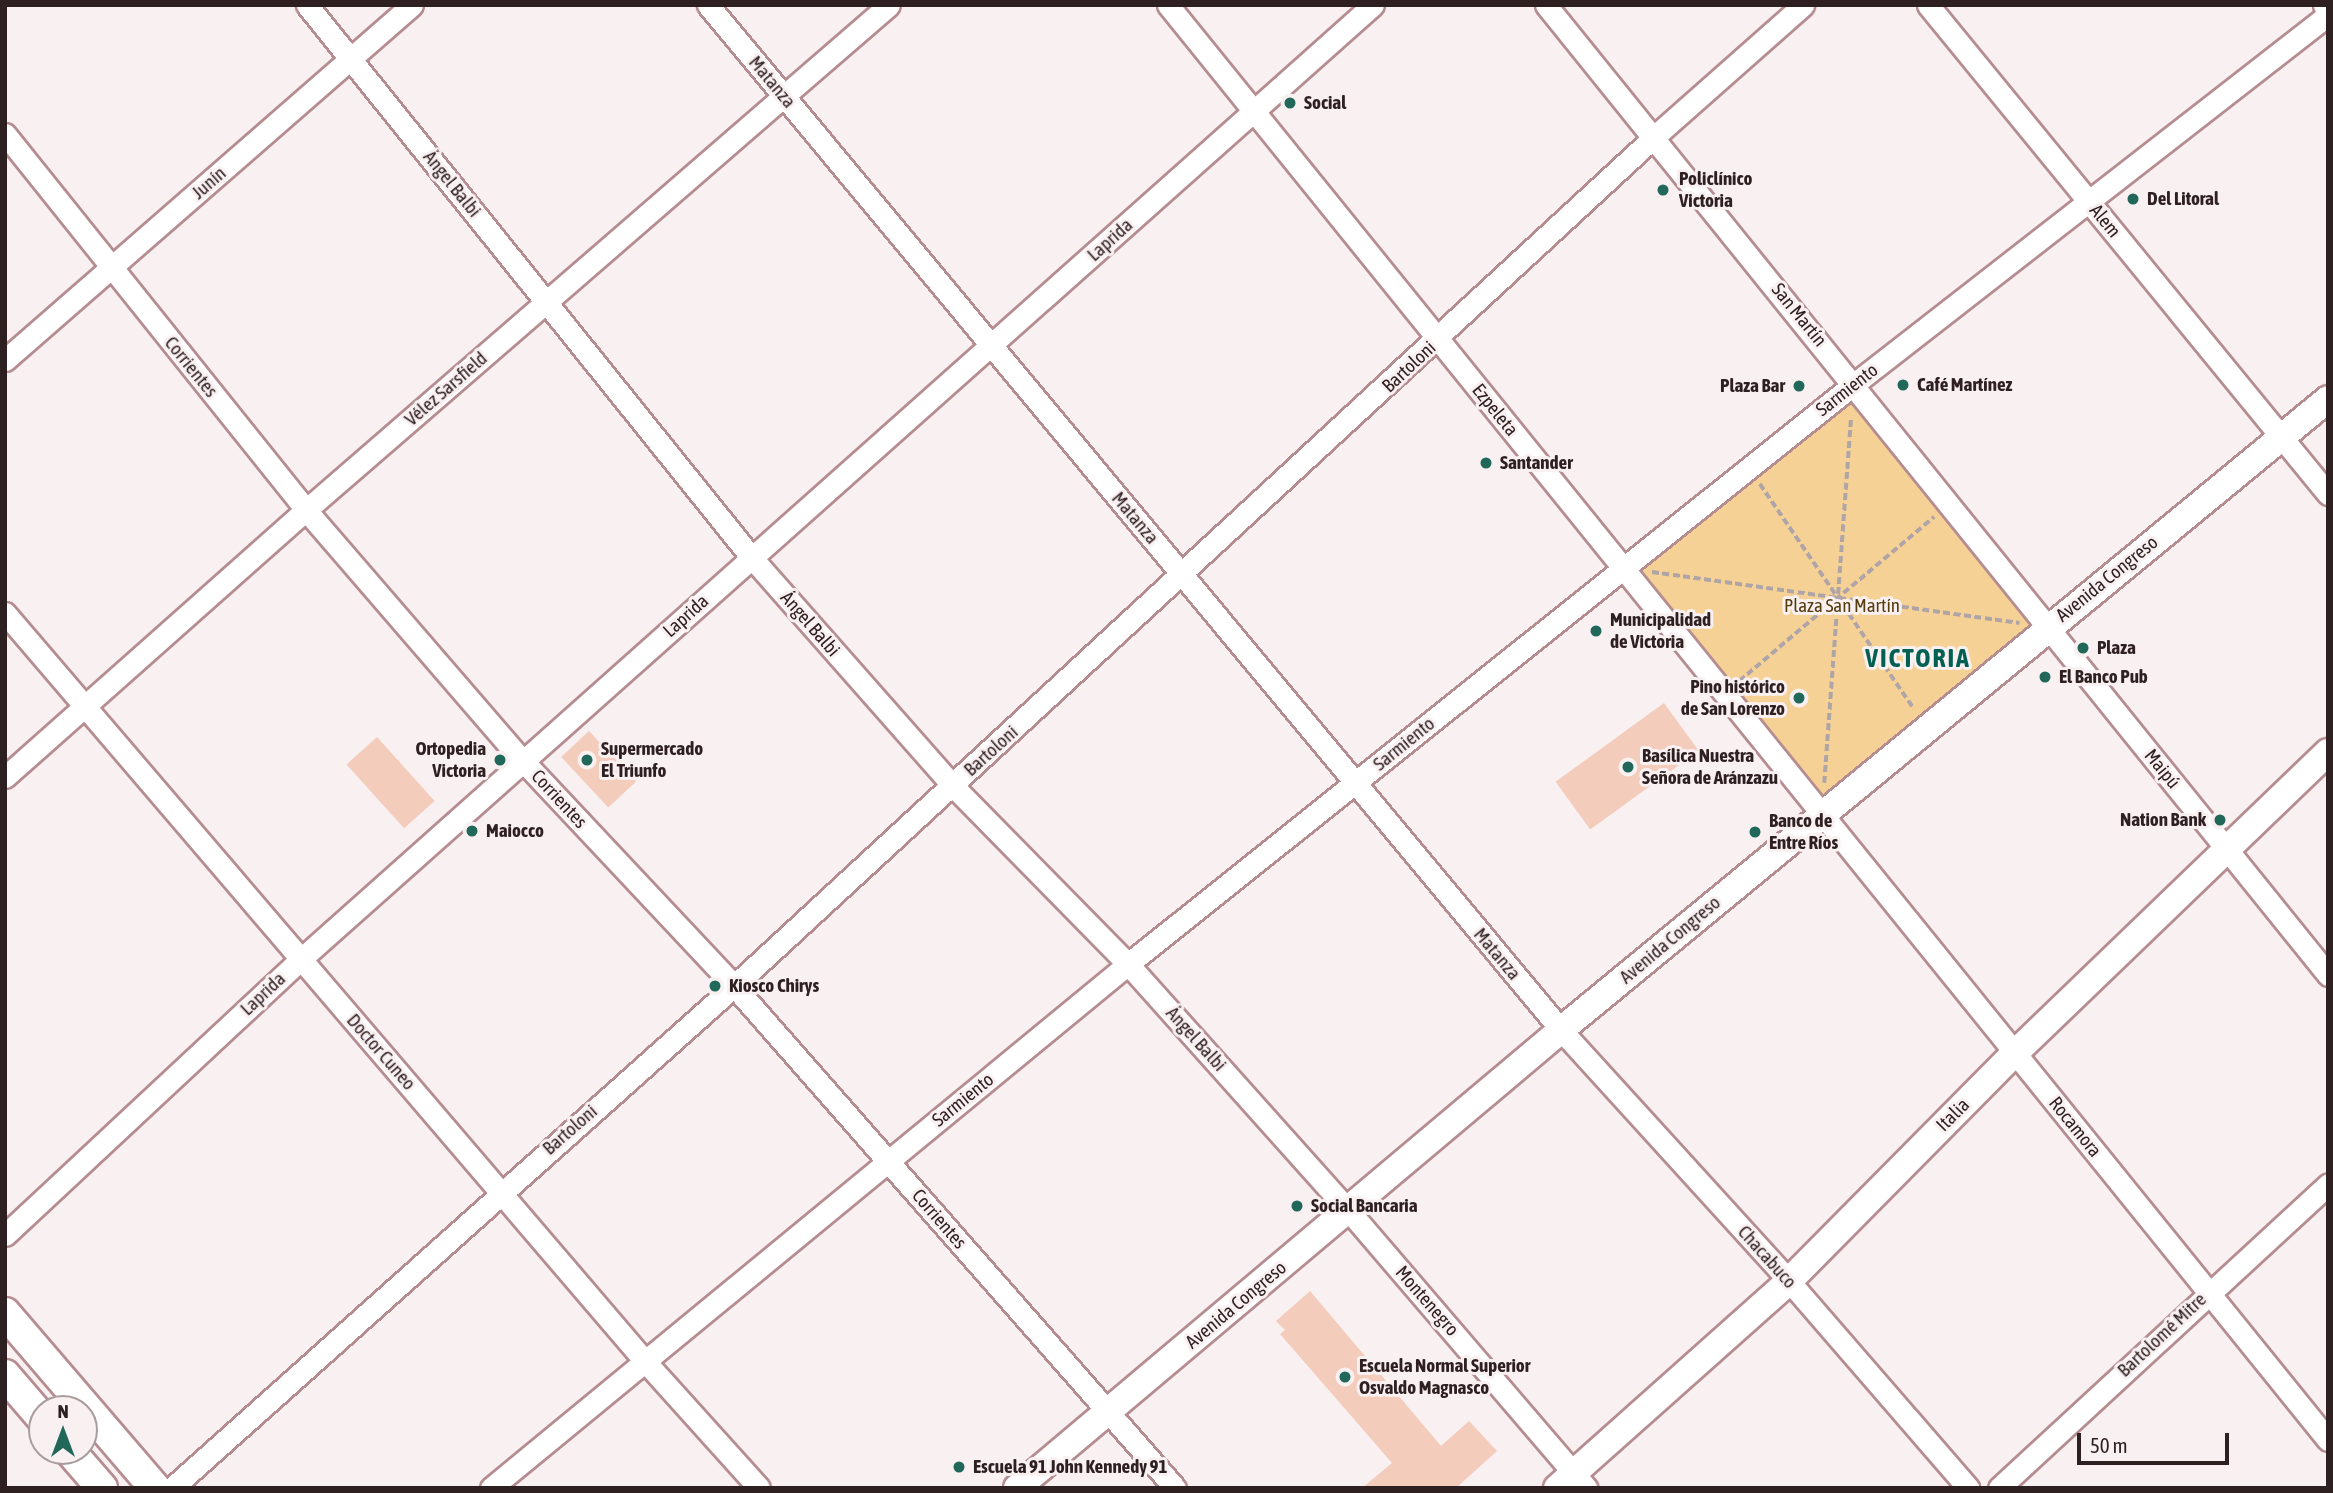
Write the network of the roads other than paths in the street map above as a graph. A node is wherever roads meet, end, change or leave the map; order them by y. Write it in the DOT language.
graph roads {
  1 [pos="307,5"];
  2 [pos="412,5"];
  3 [pos="708,5"];
  4 [pos="889,5"];
  5 [pos="1168,5"];
  6 [pos="1373,5"];
  7 [pos="1546,5"];
  8 [pos="1803,5"];
  9 [pos="1928,5"];
  10 [pos="2328,15"];
  11 [pos="351,59"];
  12 [pos="785,97"];
  13 [pos="1254,111"];
  14 [pos="5,134"];
  15 [pos="1654,136"];
  16 [pos="2088,201"];
  17 [pos="112,267"];
  18 [pos="547,302"];
  19 [pos="1438,339"];
  20 [pos="991,345"];
  21 [pos="5,360"];
  22 [pos="1854,384"];
  23 [pos="2328,399"];
  24 [pos="2281,437"];
  25 [pos="2328,494"];
  26 [pos="306,510"];
  27 [pos="752,558"];
  28 [pos="1623,568"];
  29 [pos="1183,576"];
  30 [pos="5,613"];
  31 [pos="2049,628"];
  32 [pos="84,705"];
  33 [pos="2328,752"];
  34 [pos="523,761"];
  35 [pos="5,777"];
  36 [pos="1356,783"];
  37 [pos="953,786"];
  38 [pos="1822,814"];
  39 [pos="2225,847"];
  40 [pos="301,959"];
  41 [pos="1128,964"];
  42 [pos="2328,975"];
  43 [pos="734,986"];
  44 [pos="1561,1030"];
  45 [pos="2015,1053"];
  46 [pos="888,1161"];
  47 [pos="2328,1184"];
  48 [pos="501,1192"];
  49 [pos="1349,1211"];
  50 [pos="5,1235"];
  51 [pos="1789,1281"];
  52 [pos="2208,1292"];
  53 [pos="5,1313"];
  54 [pos="643,1359"];
  55 [pos="5,1375"];
  56 [pos="28,1402"];
  57 [pos="1109,1410"];
  58 [pos="2328,1440"];
  59 [pos="82,1465"];
  60 [pos="1571,1484"];
  61 [pos="102,1488"];
  62 [pos="155,1488"];
  63 [pos="172,1488"];
  64 [pos="491,1488"];
  65 [pos="759,1488"];
  66 [pos="1017,1488"];
  67 [pos="1175,1488"];
  68 [pos="1968,1488"];
  69 [pos="1999,1488"];
  1 -- 11 [label="street, Ángel Balbi"];
  2 -- 11 [label="street, Junín"];
  3 -- 12 [label="street, Matanza"];
  4 -- 12 [label="street, Vélez Sarsfield"];
  5 -- 13 [label="street, Ezpeleta"];
  6 -- 13 [label="street, Laprida"];
  7 -- 15 [label="street, San Martín"];
  8 -- 15 [label="street, Bartoloni"];
  9 -- 16 [label="street, Alem"];
  10 -- 16 [label="street, Sarmiento"];
  11 -- 17 [label="street, Junín"];
  11 -- 18 [label="street, Ángel Balbi"];
  12 -- 18 [label="street, Vélez Sarsfield"];
  12 -- 20 [label="street, Matanza"];
  13 -- 19 [label="street, Ezpeleta"];
  13 -- 20 [label="street, Laprida"];
  14 -- 17 [label="street, Corrientes"];
  15 -- 19 [label="street, Bartoloni"];
  15 -- 22 [label="street, San Martín"];
  16 -- 22 [label="street, Sarmiento"];
  16 -- 24 [label="street, Alem"];
  17 -- 21 [label="street, Junín"];
  17 -- 26 [label="street, Corrientes"];
  18 -- 26 [label="street, Vélez Sarsfield"];
  18 -- 27 [label="street, Ángel Balbi"];
  19 -- 28 [label="street, Ezpeleta"];
  19 -- 29 [label="street, Bartoloni"];
  20 -- 27 [label="street, Laprida"];
  20 -- 29 [label="street, Matanza"];
  22 -- 28 [label="street, Sarmiento"];
  22 -- 31 [label="street, San Martín"];
  23 -- 24 [label="street, Avenida Congreso"];
  24 -- 25 [label="street, Alem"];
  24 -- 31 [label="street, Avenida Congreso"];
  26 -- 32 [label="street, Vélez Sarsfield"];
  26 -- 34 [label="street, Corrientes"];
  27 -- 34 [label="street, Laprida"];
  27 -- 37 [label="street, Ángel Balbi"];
  28 -- 36 [label="street, Sarmiento"];
  28 -- 38 [label="street, Ezpeleta"];
  29 -- 36 [label="street, Matanza"];
  29 -- 37 [label="street, Bartoloni"];
  30 -- 32 [label="street, Doctor Cuneo"];
  31 -- 38 [label="street, Avenida Congreso"];
  31 -- 39 [label="street, Maipú"];
  32 -- 35 [label="street, Vélez Sarsfield"];
  32 -- 40 [label="street, Doctor Cuneo"];
  33 -- 39 [label="street, Italia"];
  34 -- 40 [label="street, Laprida"];
  34 -- 43 [label="street, Corrientes"];
  36 -- 41 [label="street, Sarmiento"];
  36 -- 44 [label="street, Matanza"];
  37 -- 41 [label="street, Ángel Balbi"];
  37 -- 43 [label="street, Bartoloni"];
  38 -- 44 [label="street, Avenida Congreso"];
  38 -- 45 [label="street, Rocamora"];
  39 -- 42 [label="street, Maipú"];
  39 -- 45 [label="street, Italia"];
  40 -- 48 [label="street, Doctor Cuneo"];
  40 -- 50 [label="street, Laprida"];
  41 -- 46 [label="street, Sarmiento"];
  41 -- 49 [label="street, Ángel Balbi"];
  43 -- 46 [label="street, Corrientes"];
  43 -- 48 [label="street, Bartoloni"];
  44 -- 49 [label="street, Avenida Congreso"];
  44 -- 51 [label="street, Chacabuco"];
  45 -- 51 [label="street, Italia"];
  45 -- 52 [label="street, Rocamora"];
  46 -- 54 [label="street, Sarmiento"];
  46 -- 57 [label="street, Corrientes"];
  47 -- 52 [label="street, Bartolomé Mitre"];
  48 -- 54 [label="street, Doctor Cuneo"];
  48 -- 63 [label="street, Bartoloni"];
  49 -- 57 [label="street, Avenida Congreso"];
  49 -- 60 [label="street, Montenegro"];
  51 -- 60 [label="street, Italia"];
  51 -- 68 [label="street, Chacabuco"];
  52 -- 58 [label="street, Rocamora"];
  52 -- 69 [label="street, Bartolomé Mitre"];
  53 -- 62 [label="main road"];
  54 -- 64 [label="street, Sarmiento"];
  54 -- 65 [label="street, Doctor Cuneo"];
  55 -- 56 [label="main road"];
  57 -- 66 [label="street, Avenida Congreso"];
  57 -- 67 [label="street, Corrientes"];
  59 -- 61 [label="main road"];
}
